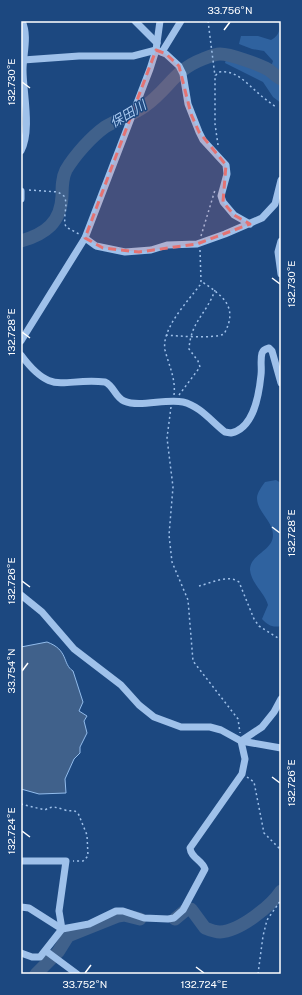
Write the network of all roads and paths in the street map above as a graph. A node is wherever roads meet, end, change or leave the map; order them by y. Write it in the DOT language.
graph roads {
  1 [pos="22,21"];
  2 [pos="135,21"];
  3 [pos="160,21"];
  4 [pos="181,21"];
  5 [pos="208,21"];
  6 [pos="158,48"];
  7 [pos="24,60"];
  8 [pos="215,76"];
  9 [pos="276,107"];
  10 [pos="21,151"];
  11 [pos="219,157"];
  12 [pos="281,180"];
  13 [pos="216,188"];
  14 [pos="24,190"];
  15 [pos="21,199"];
  16 [pos="250,224"];
  17 [pos="85,238"];
  18 [pos="281,241"];
  19 [pos="200,242"];
  20 [pos="281,274"];
  21 [pos="201,281"];
  22 [pos="215,290"];
  23 [pos="166,334"];
  24 [pos="190,336"];
  25 [pos="21,341"];
  26 [pos="21,355"];
  27 [pos="281,383"];
  28 [pos="173,401"];
  29 [pos="199,586"];
  30 [pos="21,595"];
  31 [pos="281,640"];
  32 [pos="281,699"];
  33 [pos="241,741"];
  34 [pos="281,748"];
  35 [pos="242,774"];
  36 [pos="21,804"];
  37 [pos="281,850"];
  38 [pos="21,861"];
  39 [pos="66,861"];
  40 [pos="281,900"];
  41 [pos="21,907"];
  42 [pos="62,929"];
  43 [pos="46,951"];
  44 [pos="21,953"];
  45 [pos="77,974"];
  46 [pos="258,974"];
  1 -- 7 [label="street"];
  2 -- 6 [label="street"];
  3 -- 6 [label="street"];
  4 -- 6 [label="street"];
  5 -- 8 [label="path"];
  6 -- 7 [label="street"];
  6 -- 11 [label="street"];
  6 -- 17 [label="street"];
  7 -- 10 [label="street"];
  8 -- 9 [label="path"];
  8 -- 11 [label="path"];
  11 -- 16 [label="street"];
  12 -- 16 [label="street"];
  13 -- 19 [label="path"];
  14 -- 15 [label="street"];
  14 -- 17 [label="path"];
  16 -- 19 [label="street"];
  17 -- 19 [label="street"];
  17 -- 25 [label="street"];
  18 -- 20 [label="street"];
  19 -- 21 [label="path"];
  21 -- 22 [label="path"];
  21 -- 23 [label="path"];
  22 -- 24 [label="path"];
  22 -- 24 [label="path"];
  23 -- 24 [label="path"];
  23 -- 28 [label="path"];
  24 -- 28 [label="path"];
  26 -- 28 [label="street"];
  27 -- 28 [label="street"];
  28 -- 33 [label="path"];
  29 -- 31 [label="path"];
  30 -- 33 [label="street"];
  32 -- 33 [label="street"];
  33 -- 34 [label="street"];
  33 -- 35 [label="street"];
  35 -- 37 [label="path"];
  35 -- 42 [label="street"];
  36 -- 39 [label="path"];
  38 -- 39 [label="street"];
  39 -- 42 [label="street"];
  40 -- 46 [label="path"];
  41 -- 42 [label="street"];
  42 -- 43 [label="street"];
  43 -- 44 [label="street"];
  43 -- 45 [label="street"];
}
